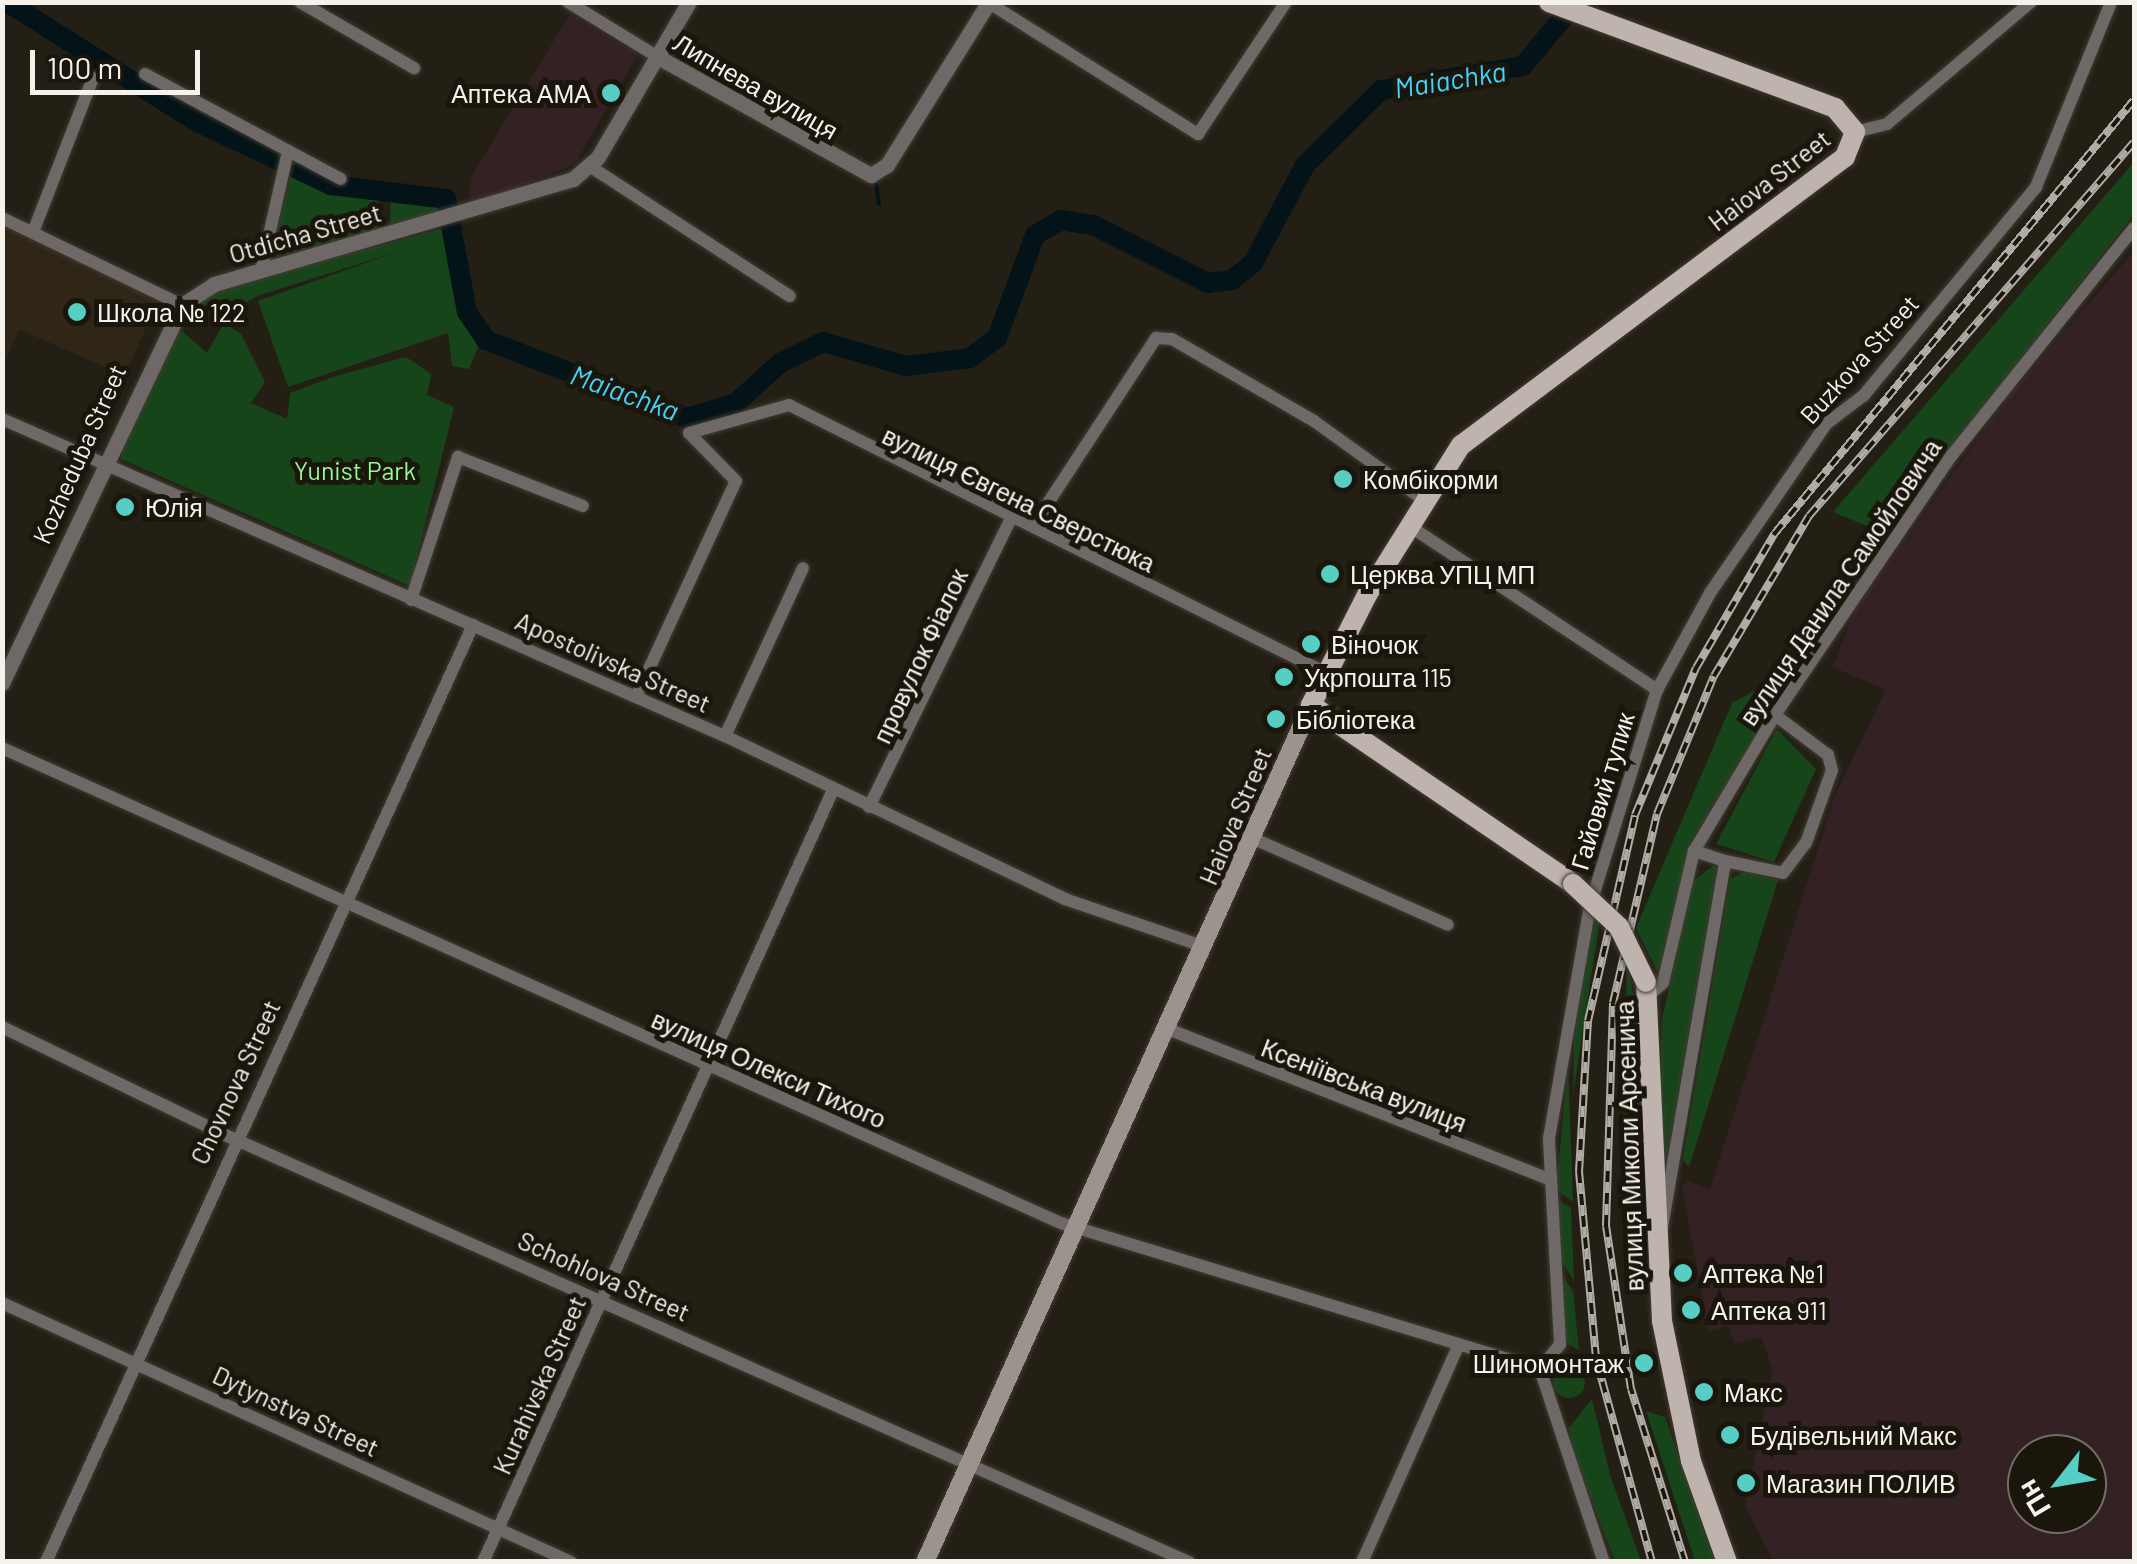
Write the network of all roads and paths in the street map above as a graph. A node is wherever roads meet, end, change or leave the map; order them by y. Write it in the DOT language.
graph roads {
  1 [pos="300,2"];
  2 [pos="568,2"];
  3 [pos="689,2"];
  4 [pos="1286,2"];
  5 [pos="2031,2"];
  6 [pos="2110,2"];
  7 [pos="989,3"];
  8 [pos="1550,3"];
  9 [pos="656,56"];
  10 [pos="414,68"];
  11 [pos="145,74"];
  12 [pos="94,78"];
  13 [pos="1855,132"];
  14 [pos="287,155"];
  15 [pos="591,167"];
  16 [pos="341,179"];
  17 [pos="2,218"];
  18 [pos="2134,228"];
  19 [pos="33,232"];
  20 [pos="261,271"];
  21 [pos="790,296"];
  22 [pos="182,304"];
  23 [pos="2,419"];
  24 [pos="102,464"];
  25 [pos="1424,500"];
  26 [pos="583,506"];
  27 [pos="1009,522"];
  28 [pos="1408,524"];
  29 [pos="1034,526"];
  30 [pos="803,568"];
  31 [pos="412,600"];
  32 [pos="473,625"];
  33 [pos="1326,673"];
  34 [pos="2,683"];
  35 [pos="1658,690"];
  36 [pos="636,697"];
  37 [pos="1311,705"];
  38 [pos="1775,715"];
  39 [pos="725,736"];
  40 [pos="2,748"];
  41 [pos="833,790"];
  42 [pos="868,807"];
  43 [pos="1252,838"];
  44 [pos="1694,852"];
  45 [pos="1725,861"];
  46 [pos="344,900"];
  47 [pos="1448,926"];
  48 [pos="1205,947"];
  49 [pos="1648,988"];
  50 [pos="2,1027"];
  51 [pos="1168,1028"];
  52 [pos="709,1066"];
  53 [pos="232,1138"];
  54 [pos="1547,1178"];
  55 [pos="1076,1230"];
  56 [pos="1653,1249"];
  57 [pos="602,1298"];
  58 [pos="2,1303"];
  59 [pos="1457,1349"];
  60 [pos="136,1362"];
  61 [pos="1540,1369"];
  62 [pos="969,1465"];
  63 [pos="500,1530"];
  64 [pos="46,1562"];
  65 [pos="483,1562"];
  66 [pos="571,1562"];
  67 [pos="925,1562"];
  68 [pos="1189,1562"];
  69 [pos="1362,1562"];
  70 [pos="1604,1562"];
  71 [pos="1727,1562"];
  1 -- 10 [label="street"];
  2 -- 9 [label="street, Липнева вулиця"];
  3 -- 9 [label="street"];
  4 -- 7 [label="street"];
  5 -- 13 [label="street"];
  6 -- 35 [label="street, Buzkova Street"];
  7 -- 9 [label="street, Липнева вулиця"];
  8 -- 13 [label="main road, Haiova Street"];
  9 -- 15 [label="street"];
  11 -- 14 [label="street"];
  12 -- 19 [label="street"];
  13 -- 25 [label="main road, Haiova Street"];
  14 -- 16 [label="street"];
  14 -- 20 [label="street"];
  15 -- 20 [label="street, Otdicha Street"];
  15 -- 21 [label="street"];
  17 -- 19 [label="street"];
  18 -- 38 [label="street, вулиця Данила Самойловича"];
  19 -- 22 [label="street"];
  20 -- 22 [label="street, Otdicha Street"];
  22 -- 24 [label="street, Kozheduba Street"];
  23 -- 24 [label="street, Apostolivska Street"];
  24 -- 31 [label="street, Apostolivska Street"];
  24 -- 34 [label="street, Kozheduba Street"];
  25 -- 28 [label="main road, Haiova Street"];
  25 -- 29 [label="street"];
  26 -- 31 [label="street"];
  27 -- 29 [label="street, вулиця Євгена Сверстюка"];
  27 -- 36 [label="street, вулиця Євгена Сверстюка"];
  27 -- 42 [label="street, провулок Фіалок"];
  28 -- 33 [label="main road, Haiova Street"];
  28 -- 35 [label="street"];
  29 -- 33 [label="street, вулиця Євгена Сверстюка"];
  30 -- 39 [label="street"];
  31 -- 32 [label="street, Apostolivska Street"];
  32 -- 36 [label="street, Apostolivska Street"];
  32 -- 46 [label="street, Chovnova Street"];
  33 -- 37 [label="main road, Haiova Street"];
  35 -- 54 [label="street, Гайовий тупик"];
  36 -- 39 [label="street, Apostolivska Street"];
  37 -- 43 [label="main road, Haiova Street"];
  37 -- 49 [label="main road, вулиця Миколи Арсенича, bridge"];
  38 -- 44 [label="street, вулиця Данила Самойловича"];
  38 -- 45 [label="street"];
  39 -- 41 [label="street, Apostolivska Street"];
  40 -- 46 [label="street, вулиця Олекси Тихого"];
  41 -- 42 [label="street, Apostolivska Street"];
  41 -- 52 [label="street, Kurahivska Street"];
  42 -- 48 [label="street, Apostolivska Street"];
  43 -- 47 [label="street"];
  43 -- 48 [label="main road, Haiova Street"];
  44 -- 45 [label="street"];
  44 -- 49 [label="street, вулиця Данила Самойловича"];
  45 -- 56 [label="street"];
  46 -- 52 [label="street, вулиця Олекси Тихого"];
  46 -- 53 [label="street, Chovnova Street"];
  48 -- 51 [label="main road, Haiova Street"];
  49 -- 56 [label="main road, вулиця Миколи Арсенича"];
  50 -- 53 [label="street, Schohlova Street"];
  51 -- 54 [label="street, Ксеніївська вулиця"];
  51 -- 55 [label="main road, Haiova Street"];
  52 -- 55 [label="street, вулиця Олекси Тихого"];
  52 -- 57 [label="street, Kurahivska Street"];
  53 -- 57 [label="street, Schohlova Street"];
  53 -- 60 [label="street, Chovnova Street"];
  54 -- 61 [label="street, Гайовий тупик"];
  55 -- 59 [label="street, вулиця Олекси Тихого"];
  55 -- 62 [label="main road, Haiova Street"];
  56 -- 71 [label="main road, вулиця Миколи Арсенича"];
  57 -- 62 [label="street, Schohlova Street"];
  57 -- 63 [label="street, Kurahivska Street"];
  58 -- 60 [label="street, Dytynstva Street"];
  59 -- 61 [label="street, вулиця Олекси Тихого"];
  59 -- 69 [label="street"];
  60 -- 63 [label="street, Dytynstva Street"];
  60 -- 64 [label="street, Chovnova Street"];
  61 -- 70 [label="street"];
  62 -- 67 [label="main road, Haiova Street"];
  62 -- 68 [label="street, Schohlova Street"];
  63 -- 65 [label="street, Kurahivska Street"];
  63 -- 66 [label="street, Dytynstva Street"];
}
